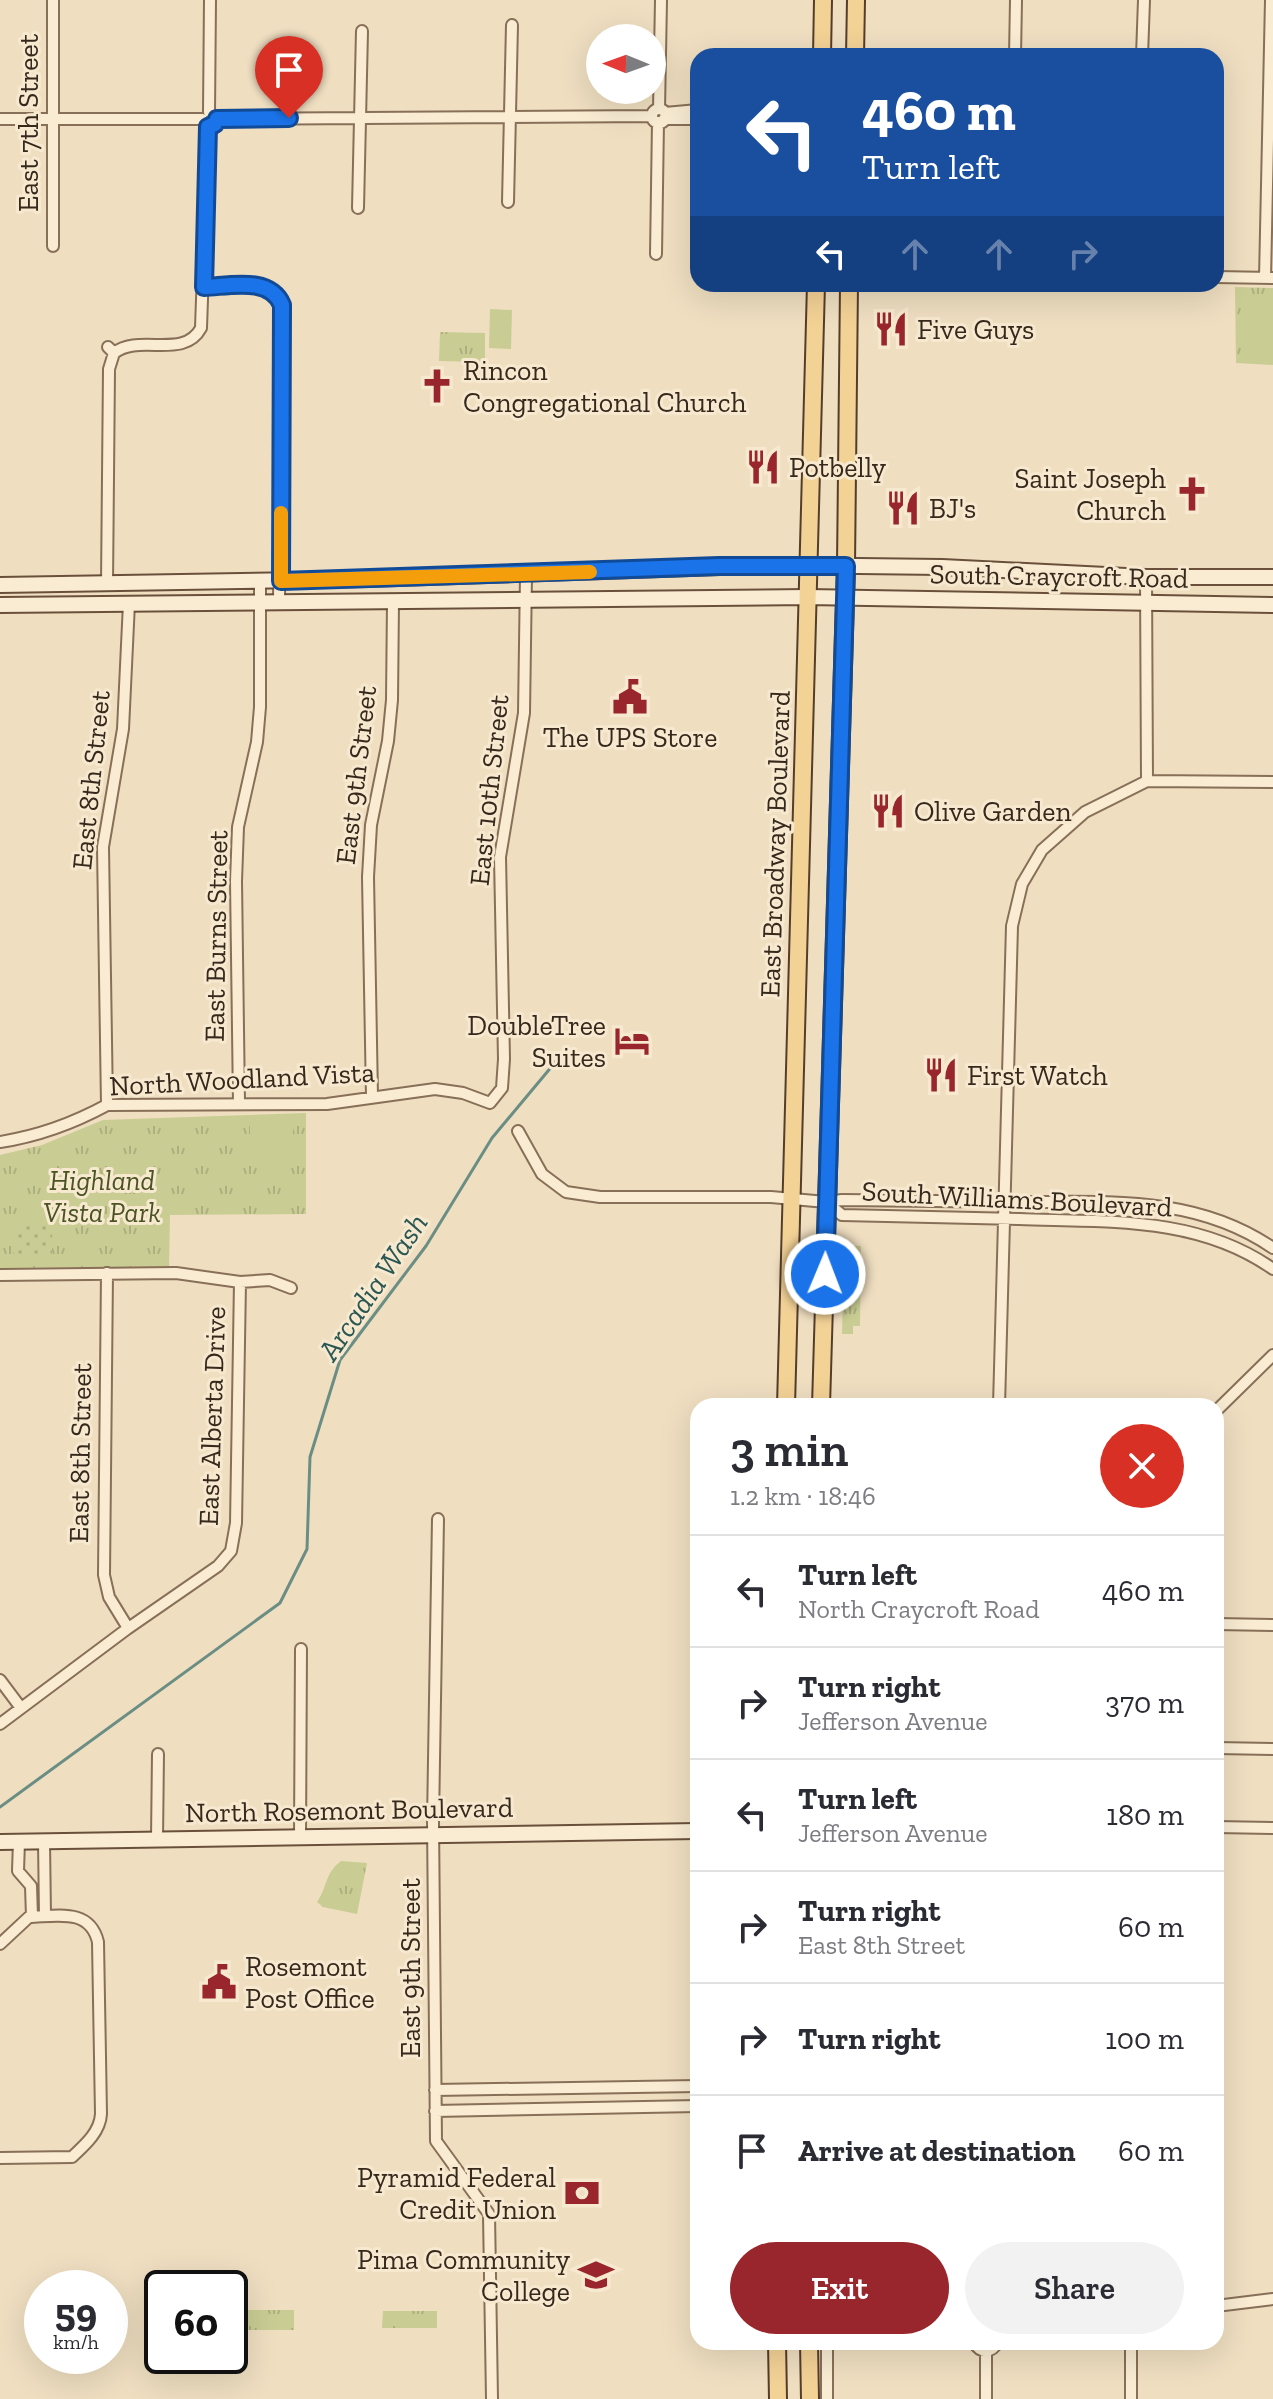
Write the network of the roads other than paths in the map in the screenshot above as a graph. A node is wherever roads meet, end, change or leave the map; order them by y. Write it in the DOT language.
graph roads {
  1 [pos="53,0"];
  2 [pos="210,0"];
  3 [pos="661,0"];
  4 [pos="823,0"];
  5 [pos="856,0"];
  6 [pos="1016,0"];
  7 [pos="1144,0"];
  8 [pos="1271,0"];
  9 [pos="512,25"];
  10 [pos="362,31"];
  11 [pos="822,48"];
  12 [pos="855,48"];
  13 [pos="1015,48"];
  14 [pos="1142,48"];
  15 [pos="690,111"];
  16 [pos="660,116"];
  17 [pos="511,117"];
  18 [pos="362,118"];
  19 [pos="690,118"];
  20 [pos="0,119"];
  21 [pos="51,119"];
  22 [pos="209,119"];
  23 [pos="508,202"];
  24 [pos="358,208"];
  25 [pos="53,246"];
  26 [pos="656,254"];
  27 [pos="1224,277"];
  28 [pos="1269,278"];
  29 [pos="204,287"];
  30 [pos="816,292"];
  31 [pos="849,292"];
  32 [pos="810,566"];
  33 [pos="846,566"];
  34 [pos="526,575"];
  35 [pos="1146,577"];
  36 [pos="1273,577"];
  37 [pos="260,581"];
  38 [pos="281,581"];
  39 [pos="107,584"];
  40 [pos="0,585"];
  41 [pos="808,597"];
  42 [pos="845,598"];
  43 [pos="526,600"];
  44 [pos="259,601"];
  45 [pos="279,601"];
  46 [pos="393,602"];
  47 [pos="129,603"];
  48 [pos="1146,604"];
  49 [pos="0,605"];
  50 [pos="1273,605"];
  51 [pos="1147,781"];
  52 [pos="1273,782"];
  53 [pos="372,1097"];
  54 [pos="239,1103"];
  55 [pos="490,1103"];
  56 [pos="107,1105"];
  57 [pos="518,1131"];
  58 [pos="0,1142"];
  59 [pos="791,1199"];
  60 [pos="1005,1201"];
  61 [pos="826,1202"];
  62 [pos="1004,1219"];
  63 [pos="1273,1248"];
  64 [pos="1273,1269"];
  65 [pos="107,1273"];
  66 [pos="0,1275"];
  67 [pos="240,1282"];
  68 [pos="291,1288"];
  69 [pos="1273,1355"];
  70 [pos="786,1398"];
  71 [pos="821,1398"];
  72 [pos="999,1398"];
  73 [pos="1224,1403"];
  74 [pos="438,1519"];
  75 [pos="1224,1624"];
  76 [pos="1273,1625"];
  77 [pos="128,1628"];
  78 [pos="301,1649"];
  79 [pos="0,1680"];
  80 [pos="21,1708"];
  81 [pos="0,1724"];
  82 [pos="1224,1748"];
  83 [pos="1273,1749"];
  84 [pos="158,1754"];
  85 [pos="1224,1827"];
  86 [pos="1273,1828"];
  87 [pos="690,1831"];
  88 [pos="434,1834"];
  89 [pos="300,1837"];
  90 [pos="157,1839"];
  91 [pos="19,1841"];
  92 [pos="44,1841"];
  93 [pos="0,1842"];
  94 [pos="25,1879"];
  95 [pos="45,1880"];
  96 [pos="45,1916"];
  97 [pos="32,1917"];
  98 [pos="0,1944"];
  99 [pos="690,2086"];
  100 [pos="435,2090"];
  101 [pos="690,2106"];
  102 [pos="435,2111"];
  103 [pos="0,2158"];
  104 [pos="1273,2299"];
  105 [pos="1224,2305"];
  106 [pos="777,2350"];
  107 [pos="809,2350"];
  108 [pos="827,2350"];
  109 [pos="982,2350"];
  110 [pos="989,2350"];
  111 [pos="1131,2350"];
  112 [pos="986,2351"];
  113 [pos="492,2399"];
  114 [pos="778,2399"];
  115 [pos="810,2399"];
  116 [pos="827,2399"];
  117 [pos="986,2399"];
  118 [pos="1131,2399"];
  1 -- 21 [label="street, East 7th Street"];
  2 -- 22 [label="street"];
  3 -- 16 [label="street"];
  4 -- 11 [label="main road"];
  5 -- 12 [label="main road"];
  6 -- 13 [label="street"];
  7 -- 14 [label="street"];
  8 -- 28 [label="street"];
  9 -- 17 [label="street"];
  10 -- 18 [label="street"];
  15 -- 16 [label="street"];
  16 -- 17 [label="street"];
  16 -- 19 [label="street"];
  16 -- 26 [label="street"];
  17 -- 18 [label="street"];
  17 -- 23 [label="street"];
  18 -- 22 [label="street"];
  18 -- 24 [label="street"];
  20 -- 21 [label="street"];
  21 -- 22 [label="street"];
  21 -- 25 [label="street, East 7th Street"];
  22 -- 29 [label="street"];
  27 -- 28 [label="street"];
  29 -- 38 [label="street"];
  29 -- 39 [label="street"];
  30 -- 32 [label="main road, East Broadway Boulevard"];
  31 -- 33 [label="main road"];
  32 -- 33 [label="main road, South Craycroft Road"];
  32 -- 34 [label="main road, South Craycroft Road"];
  32 -- 41 [label="main road, East Broadway Boulevard"];
  33 -- 35 [label="main road, South Craycroft Road"];
  33 -- 42 [label="main road"];
  34 -- 38 [label="main road, South Craycroft Road"];
  34 -- 43 [label="street, East 10th Street"];
  35 -- 36 [label="main road, South Craycroft Road"];
  35 -- 48 [label="street"];
  37 -- 38 [label="main road, South Craycroft Road"];
  37 -- 39 [label="main road, South Craycroft Road"];
  37 -- 44 [label="street, East Burns Street"];
  38 -- 45 [label="street"];
  39 -- 40 [label="main road, South Craycroft Road"];
  41 -- 42 [label="main road, South Craycroft Road"];
  41 -- 43 [label="main road, South Craycroft Road"];
  41 -- 59 [label="main road, East Broadway Boulevard"];
  42 -- 48 [label="main road, South Craycroft Road"];
  42 -- 61 [label="main road"];
  43 -- 46 [label="main road, South Craycroft Road"];
  43 -- 55 [label="street, East 10th Street"];
  44 -- 45 [label="main road, South Craycroft Road"];
  44 -- 47 [label="main road, South Craycroft Road"];
  44 -- 54 [label="street, East Burns Street"];
  45 -- 46 [label="main road, South Craycroft Road"];
  46 -- 53 [label="street, East 9th Street"];
  47 -- 49 [label="main road, South Craycroft Road"];
  47 -- 56 [label="street, East 8th Street"];
  48 -- 50 [label="main road, South Craycroft Road"];
  48 -- 51 [label="street"];
  51 -- 52 [label="street"];
  51 -- 60 [label="street"];
  53 -- 54 [label="street, North Woodland Vista"];
  53 -- 55 [label="street, North Woodland Vista"];
  54 -- 56 [label="street, North Woodland Vista"];
  56 -- 58 [label="street, North Woodland Vista"];
  57 -- 59 [label="street"];
  59 -- 61 [label="street"];
  59 -- 70 [label="main road, East Broadway Boulevard"];
  60 -- 61 [label="street, South Williams Boulevard"];
  60 -- 62 [label="street"];
  60 -- 63 [label="street, South Williams Boulevard"];
  61 -- 62 [label="street, South Williams Boulevard"];
  61 -- 71 [label="main road"];
  62 -- 64 [label="street, South Williams Boulevard"];
  62 -- 72 [label="street"];
  65 -- 66 [label="street"];
  65 -- 67 [label="street"];
  65 -- 77 [label="street, East 8th Street"];
  67 -- 68 [label="street"];
  67 -- 77 [label="street, East Alberta Drive"];
  69 -- 73 [label="street"];
  74 -- 88 [label="street, East 9th Street"];
  75 -- 76 [label="street"];
  77 -- 80 [label="street, East Alberta Drive"];
  78 -- 89 [label="street"];
  79 -- 80 [label="street"];
  80 -- 81 [label="street, East Alberta Drive"];
  82 -- 83 [label="street"];
  84 -- 90 [label="street"];
  85 -- 86 [label="street"];
  87 -- 88 [label="main road, North Rosemont Boulevard"];
  88 -- 89 [label="main road, North Rosemont Boulevard"];
  88 -- 100 [label="street, East 9th Street"];
  89 -- 90 [label="main road, North Rosemont Boulevard"];
  90 -- 92 [label="main road, North Rosemont Boulevard"];
  91 -- 92 [label="main road, North Rosemont Boulevard"];
  91 -- 93 [label="main road, North Rosemont Boulevard"];
  91 -- 94 [label="street"];
  92 -- 95 [label="street"];
  94 -- 95 [label="street"];
  94 -- 97 [label="street"];
  95 -- 96 [label="street"];
  96 -- 97 [label="street"];
  96 -- 103 [label="street"];
  97 -- 98 [label="street"];
  99 -- 100 [label="street"];
  100 -- 102 [label="street, East 9th Street"];
  101 -- 102 [label="street"];
  102 -- 113 [label="street, East 9th Street"];
  104 -- 105 [label="street"];
  106 -- 114 [label="main road"];
  107 -- 115 [label="main road"];
  108 -- 116 [label="street"];
  109 -- 112 [label="street"];
  110 -- 112 [label="street"];
  111 -- 118 [label="street"];
  112 -- 117 [label="street"];
}
